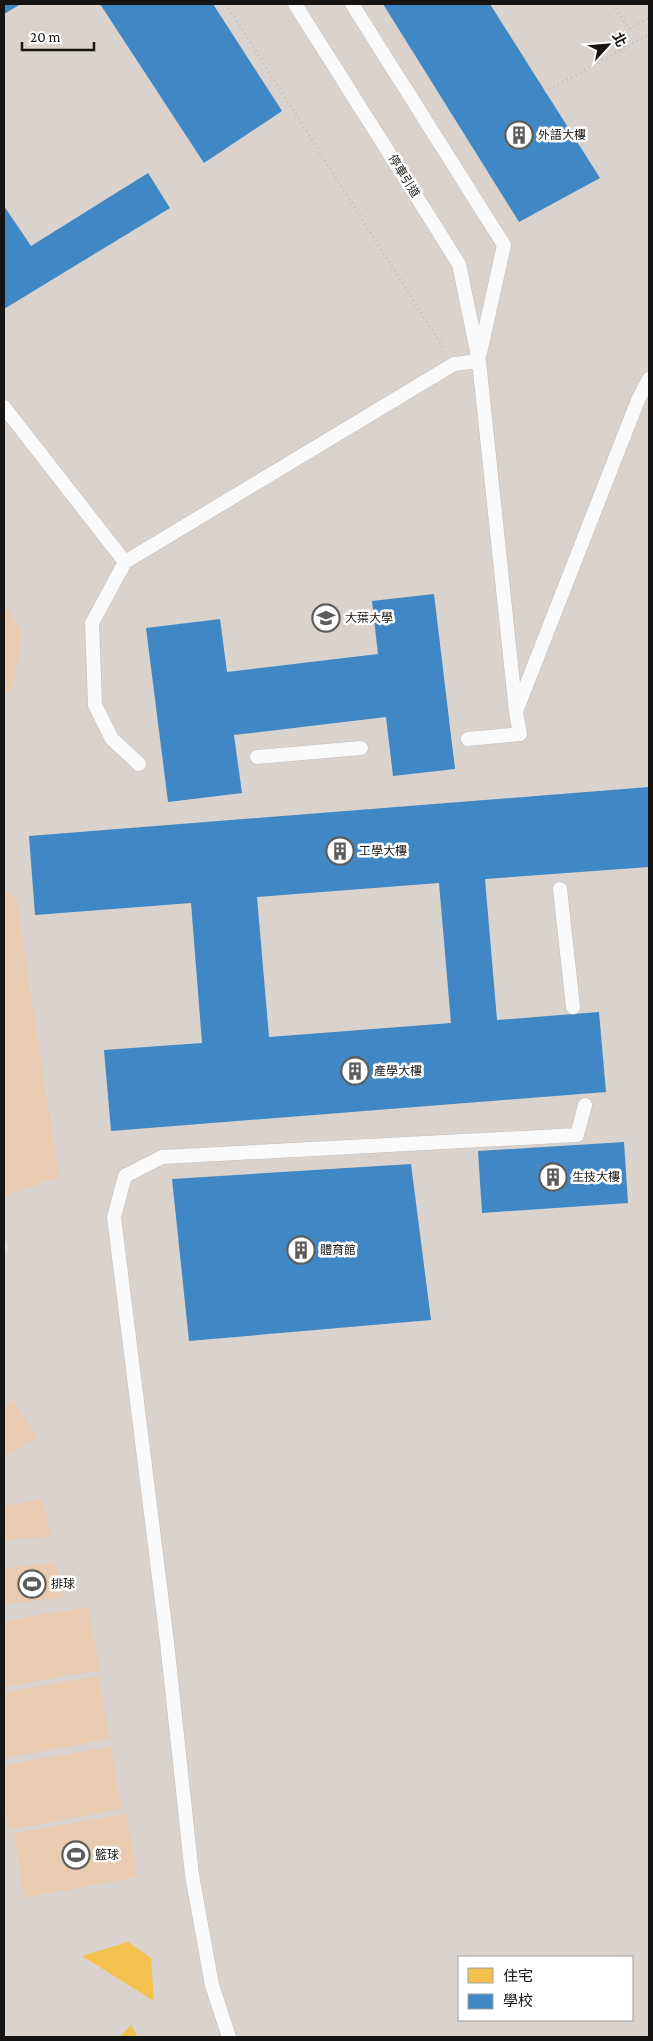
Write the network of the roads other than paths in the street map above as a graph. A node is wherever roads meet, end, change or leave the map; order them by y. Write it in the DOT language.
graph roads {
  1 [pos="295,4"];
  2 [pos="352,4"];
  3 [pos="479,362"];
  4 [pos="649,379"];
  5 [pos="4,406"];
  6 [pos="126,562"];
  7 [pos="516,712"];
  8 [pos="468,739"];
  9 [pos="362,748"];
  10 [pos="257,757"];
  11 [pos="139,764"];
  12 [pos="560,889"];
  13 [pos="573,1007"];
  14 [pos="585,1105"];
  15 [pos="229,2037"];
  1 -- 3 [label="lane, 停車引道"];
  2 -- 3 [label="lane"];
  3 -- 6 [label="lane"];
  3 -- 7 [label="lane"];
  4 -- 7 [label="lane"];
  5 -- 6 [label="lane"];
  6 -- 11 [label="lane"];
  7 -- 8 [label="lane"];
  9 -- 10 [label="lane"];
  12 -- 13 [label="lane"];
  14 -- 15 [label="lane"];
}
